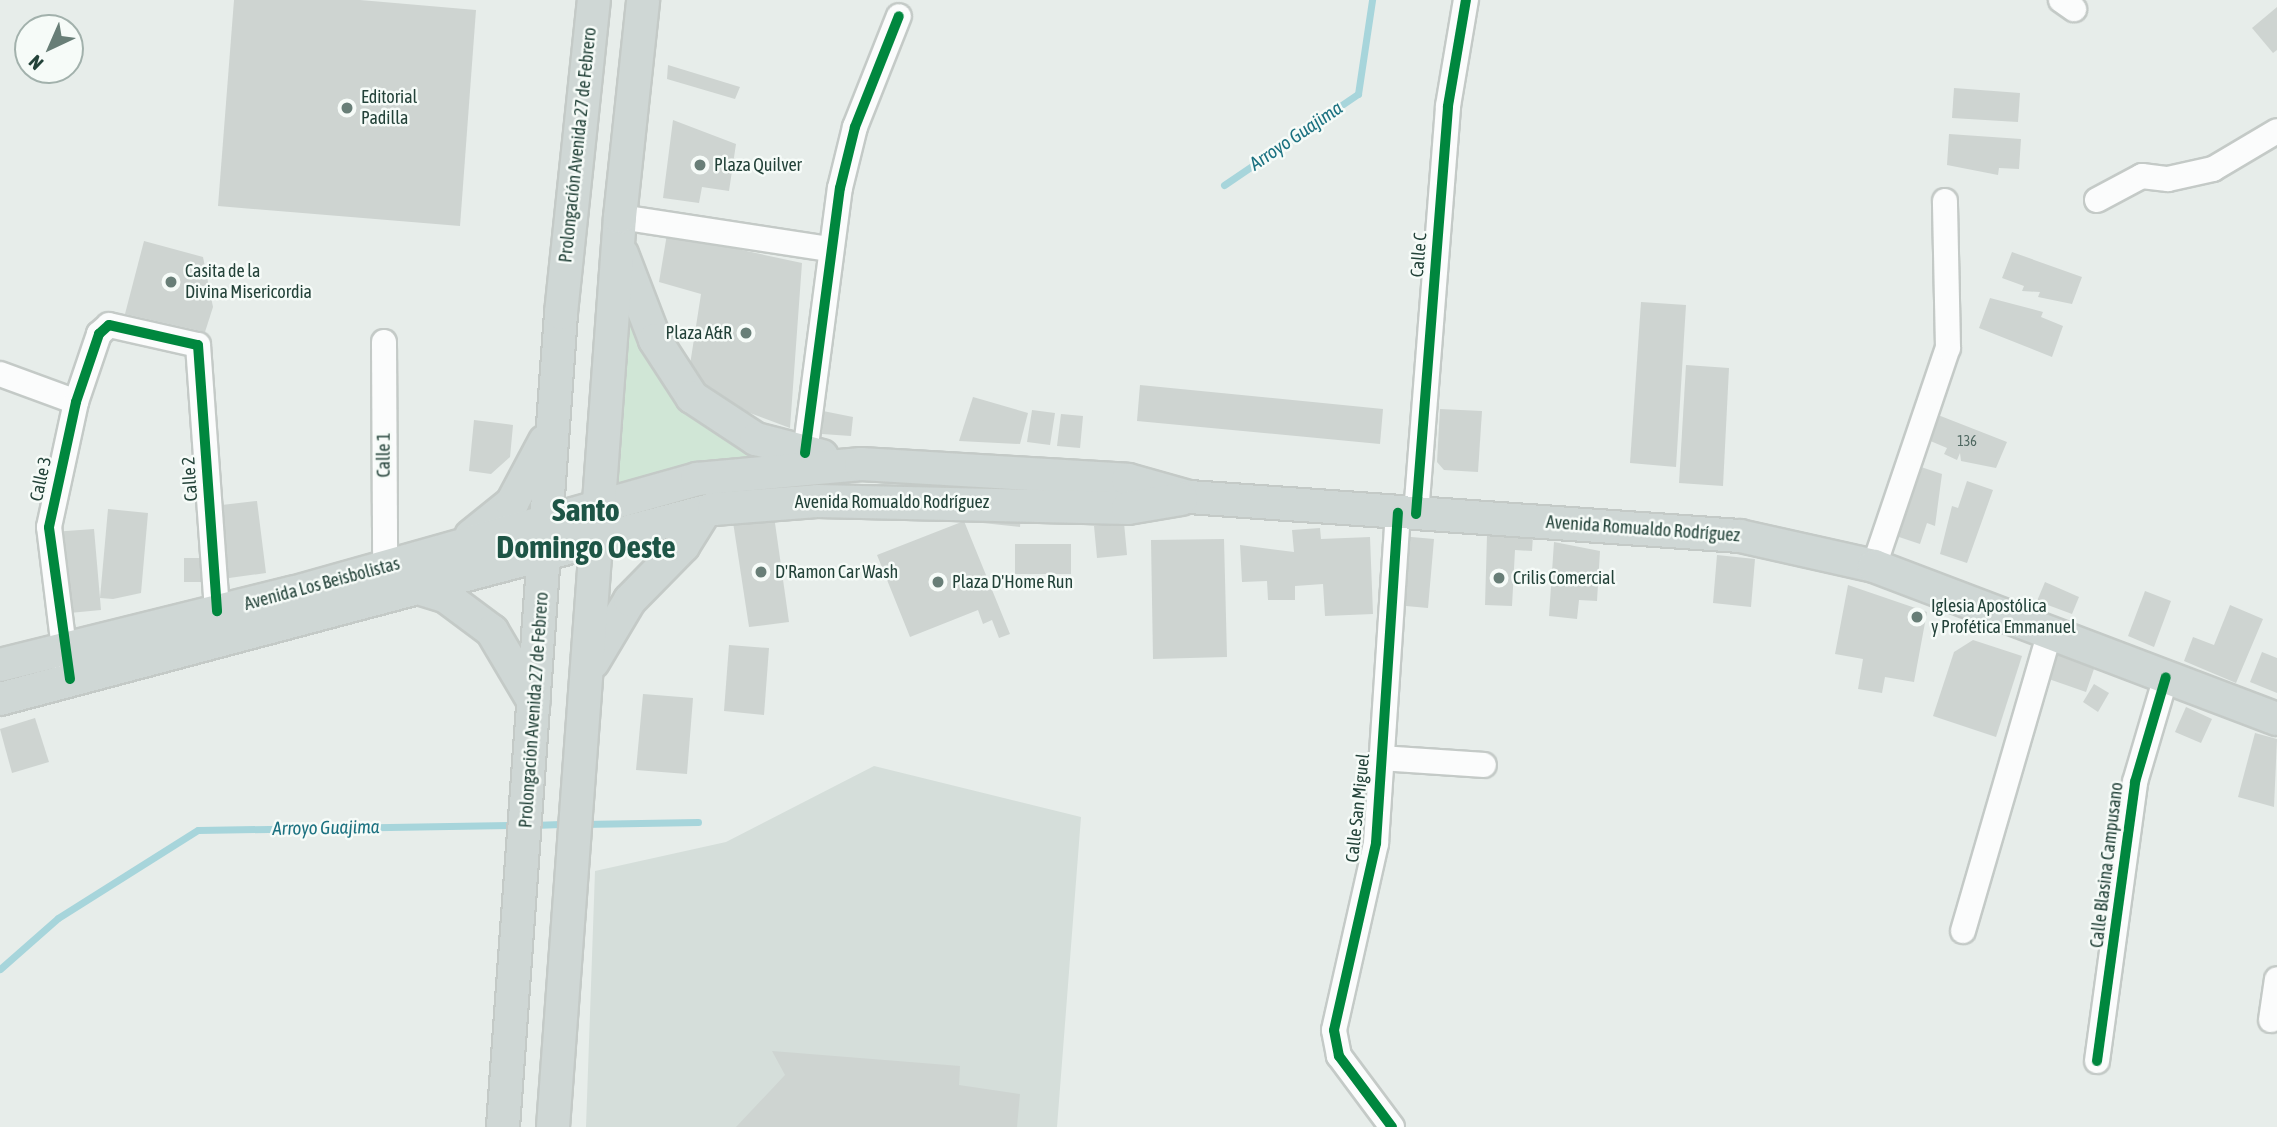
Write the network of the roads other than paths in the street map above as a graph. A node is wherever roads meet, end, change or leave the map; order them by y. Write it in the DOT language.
graph roads {
  1 [pos="594,0"];
  2 [pos="643,0"];
  3 [pos="1466,0"];
  4 [pos="899,16"];
  5 [pos="2277,131"];
  6 [pos="2097,200"];
  7 [pos="1945,201"];
  8 [pos="619,231"];
  9 [pos="828,249"];
  10 [pos="384,341"];
  11 [pos="198,345"];
  12 [pos="0,374"];
  13 [pos="76,402"];
  14 [pos="556,406"];
  15 [pos="805,453"];
  16 [pos="861,464"];
  17 [pos="1189,497"];
  18 [pos="601,505"];
  19 [pos="704,512"];
  20 [pos="1407,513"];
  21 [pos="548,519"];
  22 [pos="598,542"];
  23 [pos="455,547"];
  24 [pos="544,556"];
  25 [pos="1874,566"];
  26 [pos="385,568"];
  27 [pos="418,588"];
  28 [pos="217,611"];
  29 [pos="2050,632"];
  30 [pos="62,649"];
  31 [pos="0,665"];
  32 [pos="589,669"];
  33 [pos="2166,677"];
  34 [pos="70,679"];
  35 [pos="0,699"];
  36 [pos="536,706"];
  37 [pos="2277,719"];
  38 [pos="1381,758"];
  39 [pos="1484,765"];
  40 [pos="1962,931"];
  41 [pos="2277,979"];
  42 [pos="2271,1020"];
  43 [pos="2097,1061"];
  44 [pos="503,1127"];
  45 [pos="553,1127"];
  46 [pos="1392,1127"];
  1 -- 14 [label="main road, Prolongación Avenida 27 de Febrero"];
  2 -- 8 [label="main road"];
  3 -- 20 [label="street, Calle C"];
  4 -- 9 [label="street"];
  5 -- 6 [label="street"];
  7 -- 25 [label="street"];
  8 -- 9 [label="street"];
  8 -- 15 [label="main road"];
  8 -- 18 [label="main road"];
  9 -- 15 [label="street"];
  10 -- 26 [label="street, Calle 1"];
  11 -- 13 [label="street, Calle 3"];
  11 -- 28 [label="street, Calle 2"];
  12 -- 13 [label="street"];
  13 -- 30 [label="street, Calle 3"];
  14 -- 21 [label="main road, Prolongación Avenida 27 de Febrero"];
  14 -- 23 [label="main road"];
  15 -- 16 [label="main road"];
  16 -- 17 [label="main road, Avenida Romualdo Rodríguez"];
  16 -- 18 [label="main road, Avenida Romualdo Rodríguez"];
  17 -- 19 [label="main road, Avenida Romualdo Rodríguez"];
  17 -- 20 [label="main road, Avenida Romualdo Rodríguez"];
  18 -- 21 [label="main road, Avenida Los Beisbolistas"];
  18 -- 22 [label="main road"];
  19 -- 22 [label="main road, Avenida Romualdo Rodríguez"];
  19 -- 32 [label="main road"];
  20 -- 25 [label="main road, Avenida Romualdo Rodríguez"];
  20 -- 38 [label="street, Calle San Miguel"];
  21 -- 23 [label="main road, Avenida Los Beisbolistas"];
  21 -- 24 [label="main road, Prolongación Avenida 27 de Febrero"];
  22 -- 24 [label="main road, Avenida Los Beisbolistas"];
  22 -- 32 [label="main road"];
  23 -- 26 [label="main road, Avenida Los Beisbolistas"];
  24 -- 27 [label="main road, Avenida Los Beisbolistas"];
  24 -- 36 [label="main road, Prolongación Avenida 27 de Febrero"];
  25 -- 29 [label="main road, Avenida Romualdo Rodríguez"];
  26 -- 28 [label="main road, Avenida Los Beisbolistas"];
  27 -- 34 [label="main road, Avenida Los Beisbolistas"];
  27 -- 36 [label="main road"];
  28 -- 30 [label="main road, Avenida Los Beisbolistas"];
  29 -- 33 [label="main road, Avenida Romualdo Rodríguez"];
  29 -- 40 [label="street"];
  30 -- 31 [label="main road, Avenida Los Beisbolistas"];
  30 -- 34 [label="street, Calle 3"];
  32 -- 45 [label="main road"];
  33 -- 37 [label="main road, Avenida Romualdo Rodríguez"];
  33 -- 43 [label="street, Calle Blasina Campusano"];
  34 -- 35 [label="main road, Avenida Los Beisbolistas"];
  36 -- 44 [label="main road, Prolongación Avenida 27 de Febrero"];
  38 -- 39 [label="street"];
  38 -- 46 [label="street, Calle San Miguel"];
  41 -- 42 [label="street"];
}
